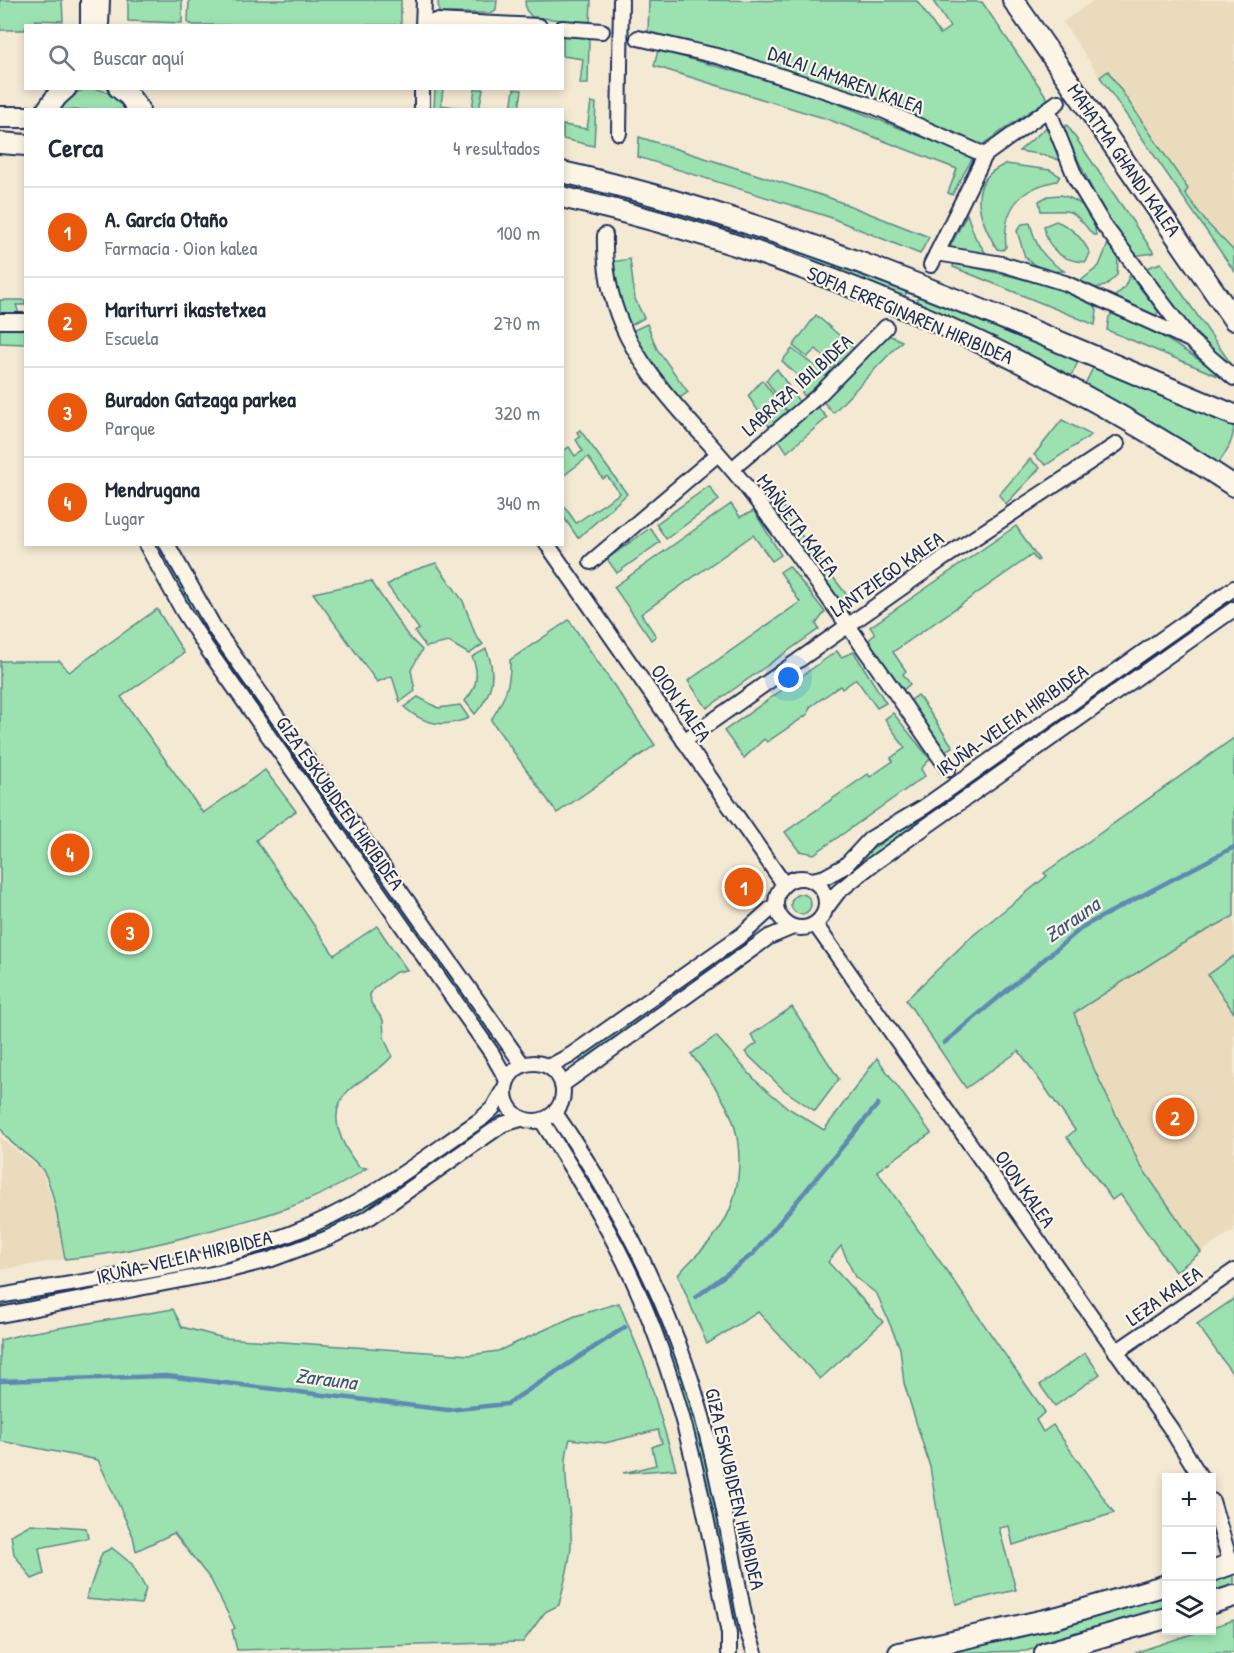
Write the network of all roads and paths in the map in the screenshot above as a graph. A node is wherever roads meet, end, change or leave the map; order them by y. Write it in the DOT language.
graph roads {
  1 [pos="88,0"];
  2 [pos="102,0"];
  3 [pos="424,0"];
  4 [pos="621,0"];
  5 [pos="1013,0"];
  6 [pos="429,23"];
  7 [pos="88,24"];
  8 [pos="101,24"];
  9 [pos="466,24"];
  10 [pos="564,28"];
  11 [pos="602,31"];
  12 [pos="638,38"];
  13 [pos="64,90"];
  14 [pos="122,90"];
  15 [pos="422,90"];
  16 [pos="49,108"];
  17 [pos="138,108"];
  18 [pos="422,108"];
  19 [pos="0,117"];
  20 [pos="24,117"];
  21 [pos="619,133"];
  22 [pos="0,143"];
  23 [pos="24,145"];
  24 [pos="985,154"];
  25 [pos="564,172"];
  26 [pos="564,197"];
  27 [pos="605,235"];
  28 [pos="1234,320"];
  29 [pos="0,321"];
  30 [pos="24,321"];
  31 [pos="886,327"];
  32 [pos="1190,340"];
  33 [pos="1234,378"];
  34 [pos="1234,415"];
  35 [pos="1117,444"];
  36 [pos="718,454"];
  37 [pos="732,469"];
  38 [pos="1234,486"];
  39 [pos="147,546"];
  40 [pos="168,546"];
  41 [pos="548,546"];
  42 [pos="591,562"];
  43 [pos="1234,588"];
  44 [pos="1234,609"];
  45 [pos="849,625"];
  46 [pos="684,741"];
  47 [pos="948,769"];
  48 [pos="812,880"];
  49 [pos="784,884"];
  50 [pos="775,905"];
  51 [pos="826,908"];
  52 [pos="815,924"];
  53 [pos="793,927"];
  54 [pos="523,1065"];
  55 [pos="549,1067"];
  56 [pos="506,1085"];
  57 [pos="562,1085"];
  58 [pos="555,1113"];
  59 [pos="521,1119"];
  60 [pos="542,1121"];
  61 [pos="1234,1271"];
  62 [pos="0,1296"];
  63 [pos="0,1315"];
  64 [pos="1116,1352"];
  65 [pos="1198,1473"];
  66 [pos="1216,1513"];
  67 [pos="1233,1564"];
  68 [pos="1216,1570"];
  69 [pos="1162,1587"];
  70 [pos="1234,1596"];
  71 [pos="1216,1602"];
  72 [pos="1162,1619"];
  73 [pos="729,1653"];
  74 [pos="755,1653"];
  75 [pos="899,1653"];
  76 [pos="1046,1653"];
  1 -- 7 [label="street"];
  2 -- 8 [label="street"];
  3 -- 6 [label="street"];
  4 -- 21 [label="street"];
  5 -- 28 [label="main road, MAHATMA GHANDI KALEA"];
  6 -- 9 [label="street"];
  10 -- 11 [label="street"];
  12 -- 24 [label="street, DALAI LAMAREN KALEA"];
  13 -- 16 [label="main road"];
  14 -- 17 [label="main road"];
  15 -- 18 [label="street"];
  19 -- 20 [label="main road"];
  22 -- 23 [label="main road"];
  24 -- 32 [label="street"];
  24 -- 32 [label="street"];
  25 -- 34 [label="main road, SOFIA ERREGINAREN HIRIBIDEA"];
  26 -- 38 [label="main road, SOFIA ERREGINAREN HIRIBIDEA"];
  27 -- 36 [label="street, MAÑUETA KALEA"];
  29 -- 30 [label="street"];
  31 -- 37 [label="street, LABRAZA IBILBIDEA"];
  32 -- 33 [label="street"];
  35 -- 45 [label="street, LANTZIEGO KALEA"];
  36 -- 37 [label="street, MAÑUETA KALEA"];
  36 -- 42 [label="street"];
  37 -- 45 [label="street, MAÑUETA KALEA"];
  39 -- 56 [label="street, GIZA ESKUBIDEEN HIRIBIDEA"];
  40 -- 54 [label="street, GIZA ESKUBIDEEN HIRIBIDEA"];
  41 -- 46 [label="street, OION KALEA"];
  43 -- 48 [label="street, IRUÑA-VELEIA HIRIBIDEA"];
  44 -- 51 [label="street, IRUÑA-VELEIA HIRIBIDEA"];
  45 -- 46 [label="street, LANTZIEGO KALEA"];
  45 -- 47 [label="street, MAÑUETA KALEA"];
  46 -- 49 [label="street, OION KALEA"];
  48 -- 49 [label="street"];
  48 -- 51 [label="street"];
  49 -- 50 [label="street"];
  50 -- 53 [label="street"];
  50 -- 55 [label="street"];
  51 -- 52 [label="street"];
  52 -- 53 [label="street"];
  52 -- 64 [label="street, OION KALEA"];
  53 -- 57 [label="street"];
  54 -- 55 [label="street"];
  54 -- 56 [label="street"];
  55 -- 57 [label="street"];
  56 -- 59 [label="street"];
  56 -- 62 [label="street, IRUÑA-VELEIA HIRIBIDEA"];
  57 -- 58 [label="street"];
  58 -- 60 [label="street"];
  58 -- 74 [label="street, GIZA ESKUBIDEEN HIRIBIDEA"];
  59 -- 60 [label="street"];
  59 -- 63 [label="street, IRUÑA-VELEIA HIRIBIDEA"];
  60 -- 73 [label="street, GIZA ESKUBIDEEN HIRIBIDEA"];
  61 -- 64 [label="street, LEZA KALEA"];
  64 -- 65 [label="street, OION KALEA"];
  66 -- 67 [label="street"];
  67 -- 68 [label="main road"];
  69 -- 75 [label="main road"];
  70 -- 71 [label="main road"];
  72 -- 76 [label="main road"];
}
